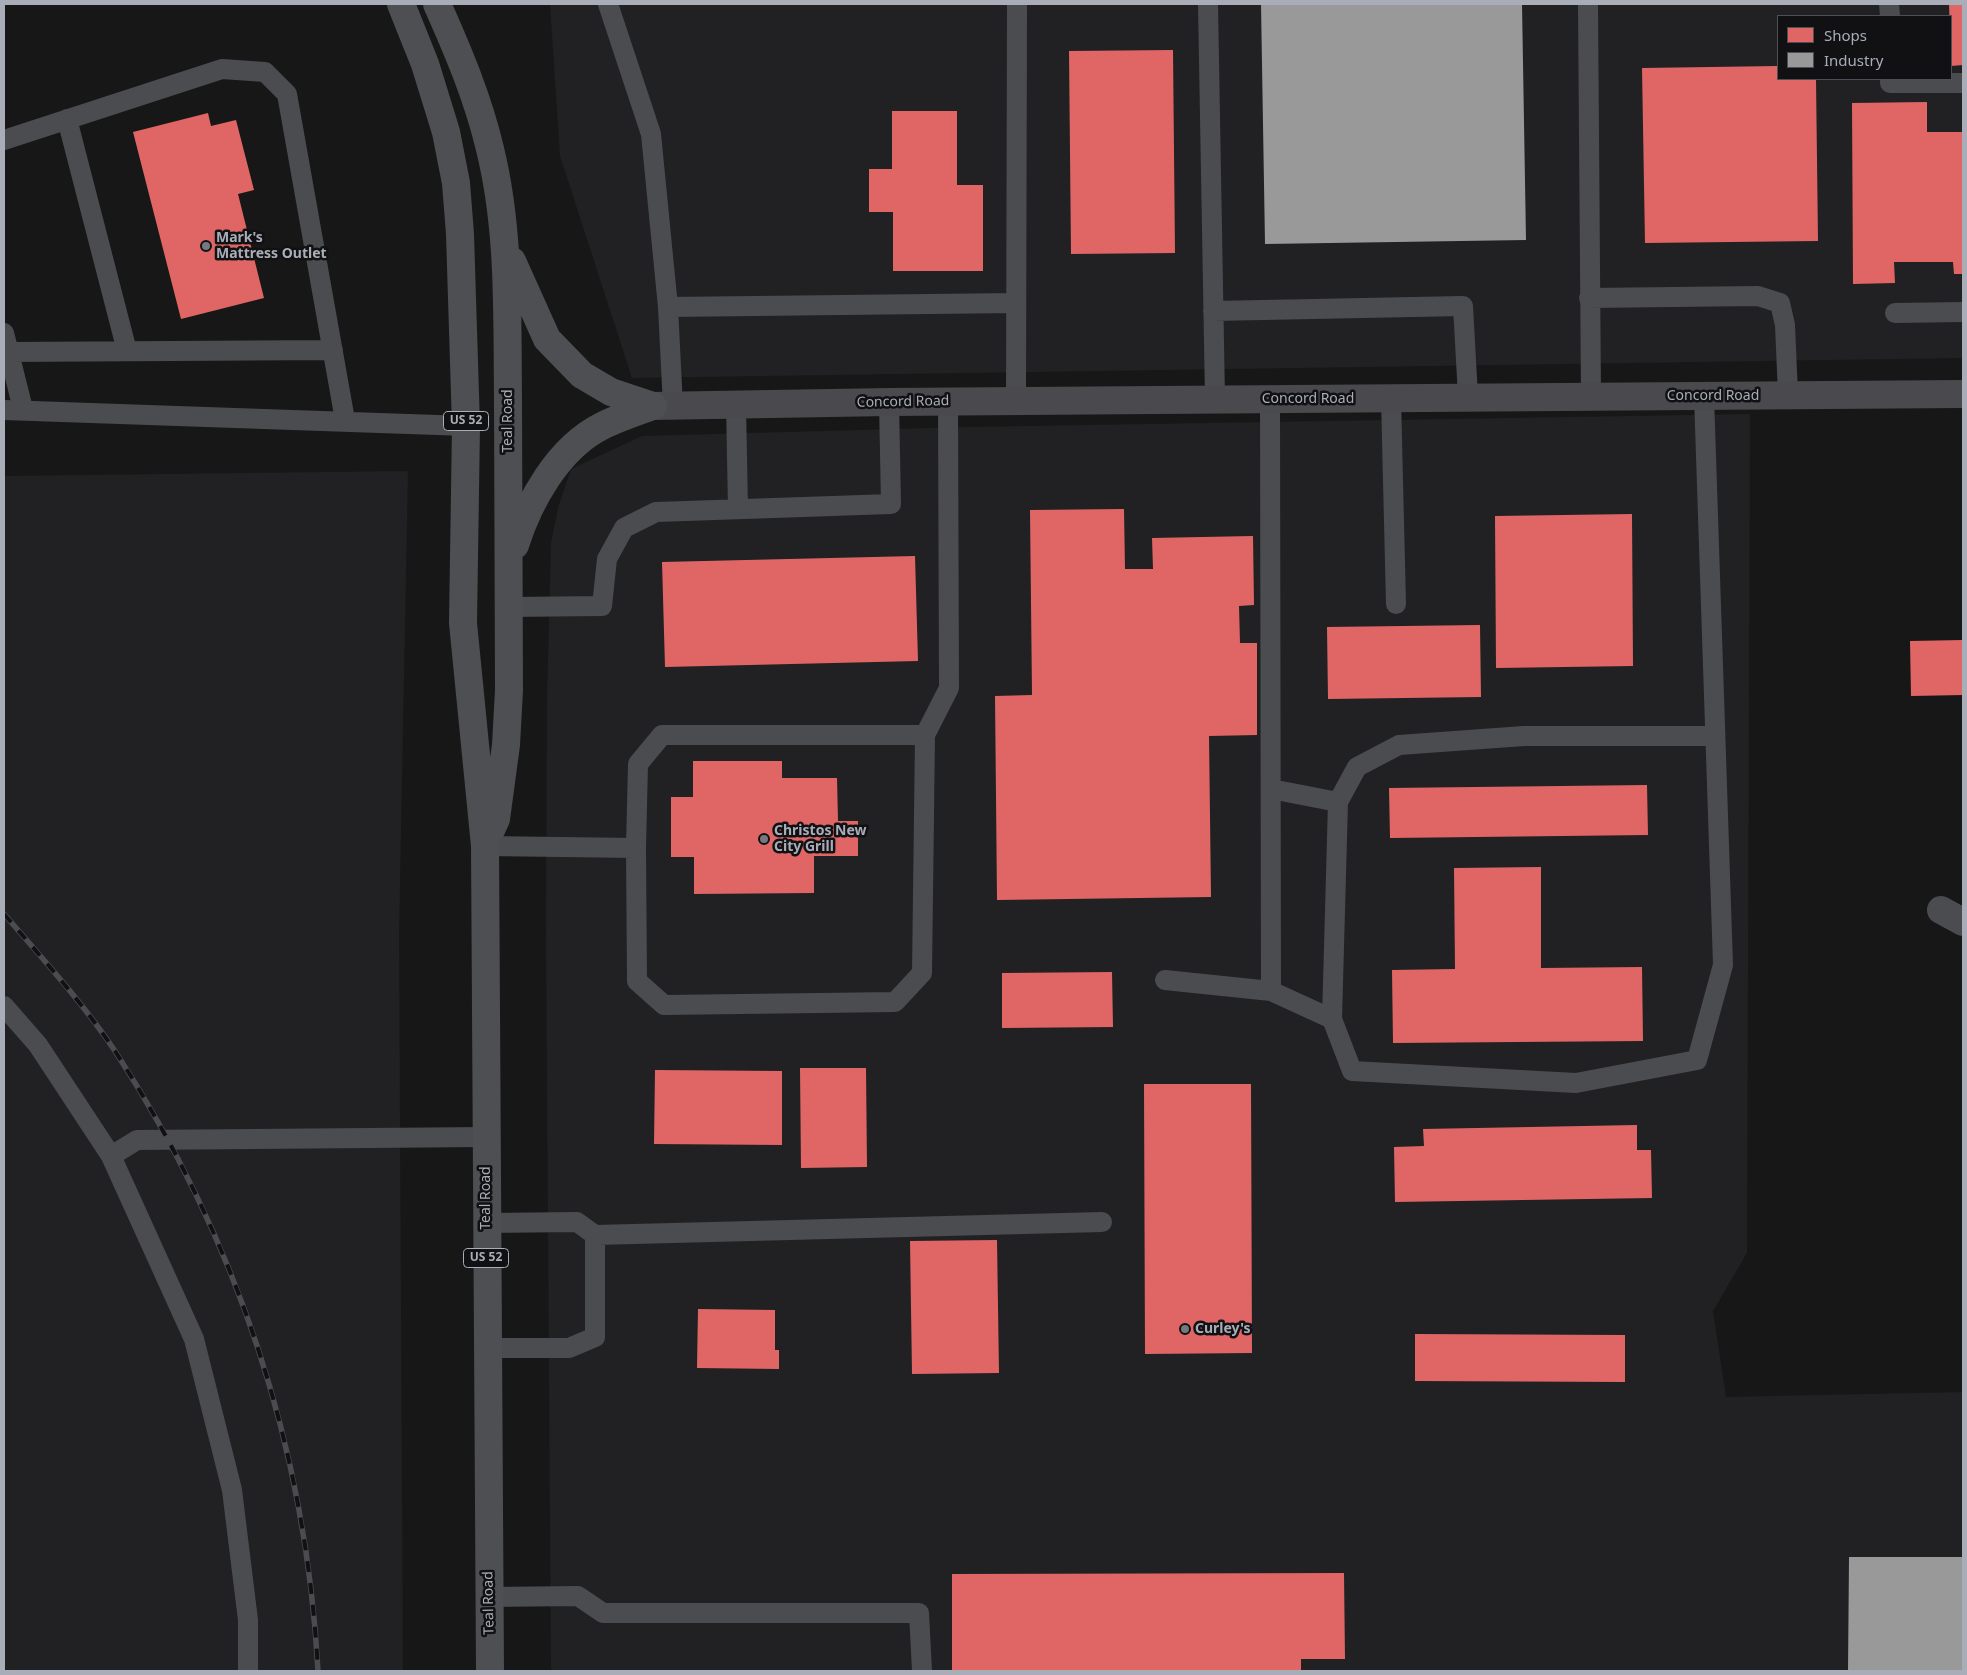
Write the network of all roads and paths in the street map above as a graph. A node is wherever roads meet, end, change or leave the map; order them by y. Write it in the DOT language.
graph roads {
  1 [pos="382,4"];
  2 [pos="401,4"];
  3 [pos="436,4"];
  4 [pos="453,4"];
  5 [pos="608,4"];
  6 [pos="1017,4"];
  7 [pos="1208,4"];
  8 [pos="1588,4"];
  9 [pos="425,64"];
  10 [pos="464,66"];
  11 [pos="1890,80"];
  12 [pos="1963,82"];
  13 [pos="67,119"];
  14 [pos="4,139"];
  15 [pos="504,241"];
  16 [pos="1589,298"];
  17 [pos="1016,303"];
  18 [pos="668,307"];
  19 [pos="1213,311"];
  20 [pos="1963,312"];
  21 [pos="1895,313"];
  22 [pos="6,342"];
  23 [pos="333,350"];
  24 [pos="127,351"];
  25 [pos="1963,394"];
  26 [pos="1788,395"];
  27 [pos="1704,396"];
  28 [pos="1468,397"];
  29 [pos="1591,397"];
  30 [pos="1391,398"];
  31 [pos="1215,399"];
  32 [pos="1270,399"];
  33 [pos="948,401"];
  34 [pos="1016,401"];
  35 [pos="888,402"];
  36 [pos="736,404"];
  37 [pos="663,406"];
  38 [pos="13,410"];
  39 [pos="345,420"];
  40 [pos="466,426"];
  41 [pos="738,509"];
  42 [pos="509,563"];
  43 [pos="1396,604"];
  44 [pos="509,607"];
  45 [pos="925,735"];
  46 [pos="1715,736"];
  47 [pos="1271,789"];
  48 [pos="1338,802"];
  49 [pos="485,846"];
  50 [pos="636,848"];
  51 [pos="1164,980"];
  52 [pos="1271,991"];
  53 [pos="4,1006"];
  54 [pos="1332,1019"];
  55 [pos="485,1137"];
  56 [pos="111,1156"];
  57 [pos="1102,1222"];
  58 [pos="486,1223"];
  59 [pos="595,1235"];
  60 [pos="487,1348"];
  61 [pos="489,1598"];
  62 [pos="248,1671"];
  63 [pos="490,1671"];
  64 [pos="922,1671"];
  1 -- 9 [label="main road"];
  2 -- 9 [label="main road, Teal Road / US 52"];
  3 -- 10 [label="main road, Teal Road"];
  4 -- 10 [label="main road, US 52"];
  5 -- 18 [label="lane"];
  6 -- 17 [label="lane"];
  7 -- 19 [label="lane"];
  8 -- 16 [label="lane"];
  9 -- 40 [label="main road, Teal Road / US 52"];
  10 -- 15 [label="main road, Teal Road / US 52"];
  11 -- 12 [label="lane"];
  13 -- 14 [label="lane"];
  13 -- 23 [label="lane"];
  13 -- 24 [label="lane"];
  15 -- 37 [label="main road"];
  15 -- 42 [label="main road, Teal Road / US 52"];
  16 -- 26 [label="lane"];
  16 -- 29 [label="lane"];
  17 -- 18 [label="lane"];
  17 -- 34 [label="lane"];
  18 -- 37 [label="lane"];
  19 -- 28 [label="lane"];
  19 -- 31 [label="lane"];
  20 -- 21 [label="lane"];
  22 -- 24 [label="lane"];
  22 -- 38 [label="lane"];
  23 -- 24 [label="lane"];
  23 -- 39 [label="lane"];
  25 -- 26 [label="street, Concord Road"];
  26 -- 27 [label="street, Concord Road"];
  27 -- 29 [label="street, Concord Road"];
  27 -- 46 [label="lane"];
  28 -- 29 [label="street, Concord Road"];
  28 -- 30 [label="street, Concord Road"];
  30 -- 32 [label="street, Concord Road"];
  30 -- 43 [label="lane"];
  31 -- 32 [label="street, Concord Road"];
  31 -- 34 [label="street, Concord Road"];
  32 -- 47 [label="lane"];
  33 -- 34 [label="street, Concord Road"];
  33 -- 35 [label="street, Concord Road"];
  33 -- 45 [label="lane"];
  35 -- 36 [label="street, Concord Road"];
  35 -- 41 [label="lane"];
  36 -- 37 [label="street, Concord Road"];
  36 -- 41 [label="lane"];
  37 -- 42 [label="main road"];
  38 -- 39 [label="lane"];
  39 -- 40 [label="lane"];
  40 -- 49 [label="main road, Teal Road / US 52"];
  41 -- 44 [label="lane"];
  42 -- 44 [label="main road, Teal Road / US 52"];
  44 -- 49 [label="main road, Teal Road / US 52"];
  45 -- 50 [label="lane"];
  45 -- 50 [label="lane"];
  46 -- 48 [label="lane"];
  46 -- 54 [label="lane"];
  47 -- 48 [label="lane"];
  47 -- 52 [label="lane"];
  48 -- 54 [label="lane"];
  49 -- 50 [label="lane"];
  49 -- 55 [label="main road, Teal Road / US 52"];
  51 -- 52 [label="lane"];
  52 -- 54 [label="lane"];
  53 -- 56 [label="lane"];
  55 -- 56 [label="lane"];
  55 -- 58 [label="main road, Teal Road / US 52"];
  56 -- 62 [label="lane"];
  57 -- 59 [label="lane"];
  58 -- 59 [label="lane"];
  58 -- 60 [label="main road, Teal Road / US 52"];
  59 -- 60 [label="lane"];
  60 -- 61 [label="main road, Teal Road / US 52"];
  61 -- 63 [label="main road, Teal Road / US 52"];
  61 -- 64 [label="lane"];
}
